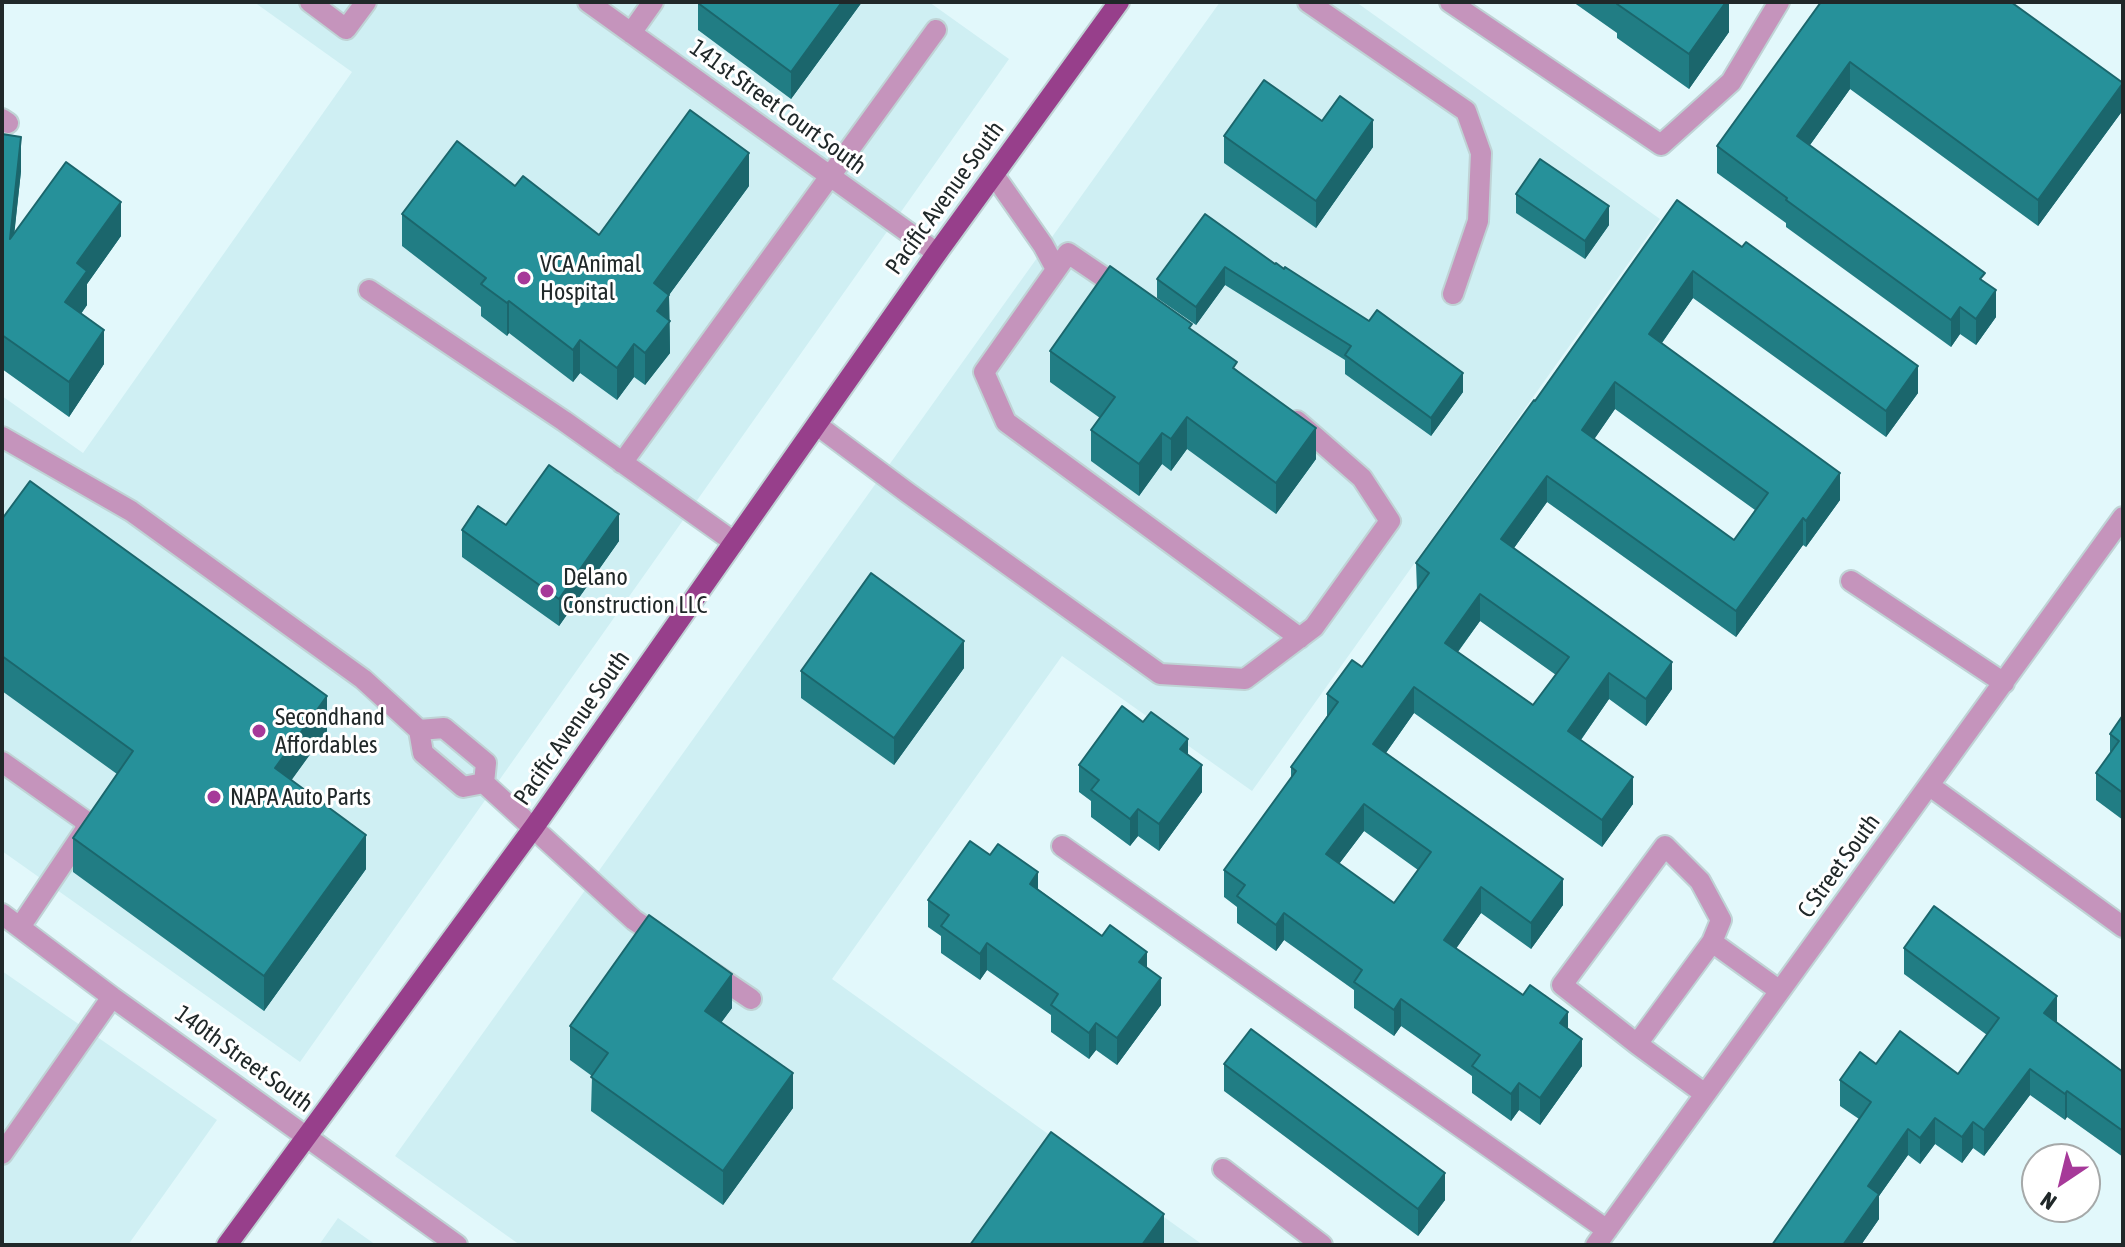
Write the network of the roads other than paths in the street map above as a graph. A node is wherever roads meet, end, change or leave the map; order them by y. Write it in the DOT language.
graph roads {
  1 [pos="310,2"];
  2 [pos="366,2"];
  3 [pos="588,2"];
  4 [pos="653,2"];
  5 [pos="1119,2"];
  6 [pos="1308,2"];
  7 [pos="1450,2"];
  8 [pos="1779,2"];
  9 [pos="936,30"];
  10 [pos="631,33"];
  11 [pos="994,175"];
  12 [pos="830,176"];
  13 [pos="937,253"];
  14 [pos="1056,269"];
  15 [pos="369,290"];
  16 [pos="1453,294"];
  17 [pos="1147,307"];
  18 [pos="1287,412"];
  19 [pos="817,425"];
  20 [pos="2,437"];
  21 [pos="622,463"];
  22 [pos="2123,517"];
  23 [pos="734,542"];
  24 [pos="1851,581"];
  25 [pos="1300,638"];
  26 [pos="2004,683"];
  27 [pos="419,730"];
  28 [pos="2,762"];
  29 [pos="484,783"];
  30 [pos="1930,786"];
  31 [pos="534,827"];
  32 [pos="1062,846"];
  33 [pos="2,914"];
  34 [pos="20,927"];
  35 [pos="2123,927"];
  36 [pos="1712,942"];
  37 [pos="1780,991"];
  38 [pos="112,997"];
  39 [pos="751,999"];
  40 [pos="1637,1044"];
  41 [pos="1705,1094"];
  42 [pos="306,1136"];
  43 [pos="2,1154"];
  44 [pos="1223,1169"];
  45 [pos="1601,1238"];
  46 [pos="227,1245"];
  47 [pos="457,1245"];
  48 [pos="1322,1245"];
  1 -- 2 [label="street"];
  3 -- 10 [label="street, 141st Street Court South"];
  4 -- 10 [label="street"];
  5 -- 11 [label="main road, Pacific Avenue South"];
  6 -- 16 [label="street"];
  7 -- 8 [label="street"];
  9 -- 12 [label="street"];
  10 -- 12 [label="street, 141st Street Court South"];
  11 -- 13 [label="main road, Pacific Avenue South"];
  11 -- 14 [label="street"];
  12 -- 13 [label="street, 141st Street Court South"];
  12 -- 21 [label="street"];
  13 -- 19 [label="main road, Pacific Avenue South"];
  14 -- 17 [label="street"];
  14 -- 25 [label="street"];
  15 -- 21 [label="street"];
  18 -- 25 [label="street"];
  19 -- 23 [label="main road, Pacific Avenue South"];
  19 -- 25 [label="street"];
  20 -- 27 [label="street"];
  21 -- 23 [label="street"];
  22 -- 26 [label="street, C Street South"];
  23 -- 31 [label="main road, Pacific Avenue South"];
  24 -- 26 [label="street"];
  26 -- 30 [label="street, C Street South"];
  27 -- 29 [label="street"];
  27 -- 29 [label="street"];
  28 -- 34 [label="street"];
  29 -- 31 [label="street"];
  30 -- 35 [label="street"];
  30 -- 37 [label="street, C Street South"];
  31 -- 39 [label="street"];
  31 -- 42 [label="main road, Pacific Avenue South"];
  32 -- 45 [label="street"];
  33 -- 34 [label="street, 140th Street South"];
  34 -- 38 [label="street, 140th Street South"];
  36 -- 37 [label="street"];
  36 -- 40 [label="street"];
  36 -- 40 [label="street"];
  37 -- 41 [label="street, C Street South"];
  38 -- 42 [label="street, 140th Street South"];
  38 -- 43 [label="street"];
  40 -- 41 [label="street"];
  41 -- 45 [label="street, C Street South"];
  42 -- 46 [label="main road, Pacific Avenue South"];
  42 -- 47 [label="street, 140th Street South"];
  44 -- 48 [label="street"];
}
